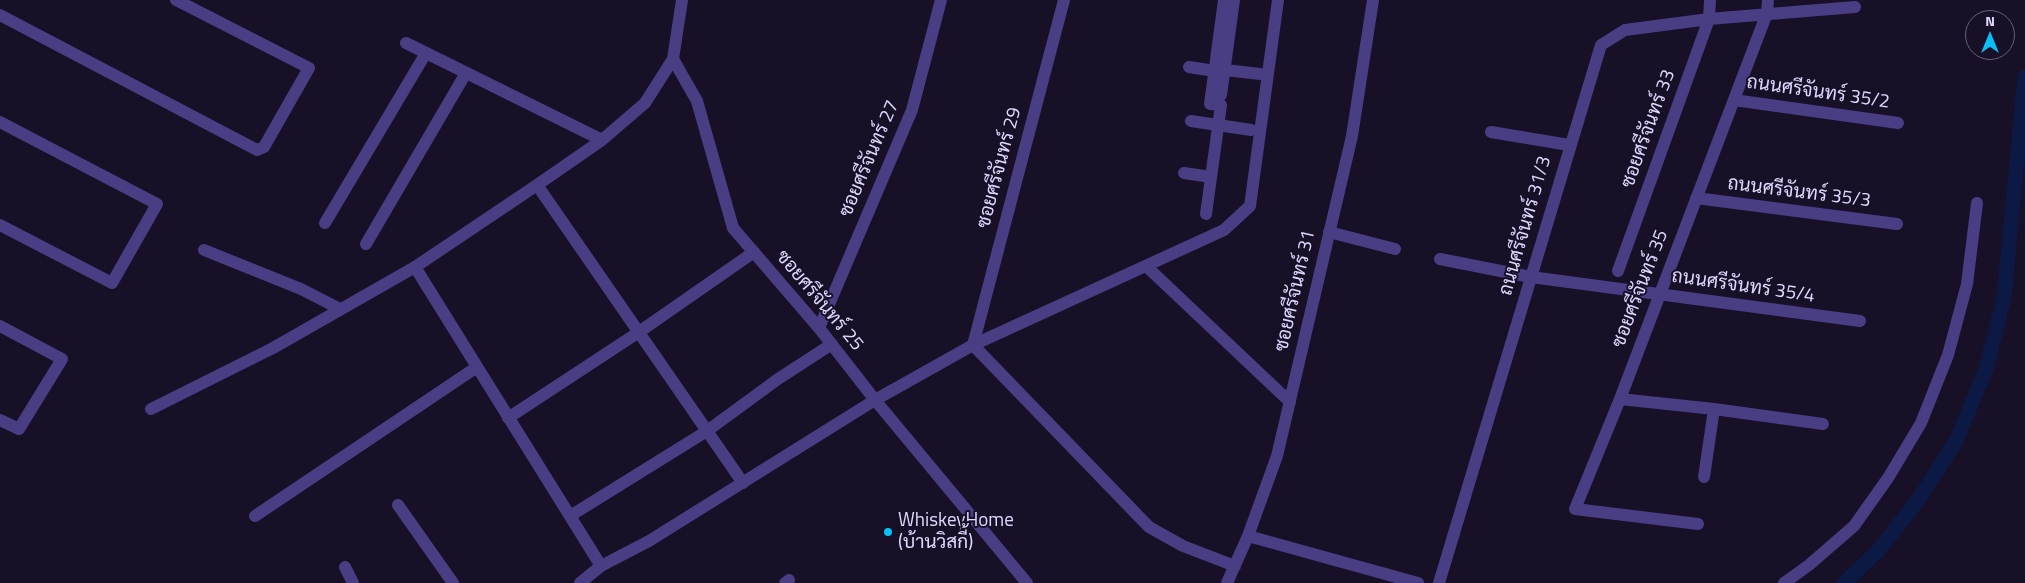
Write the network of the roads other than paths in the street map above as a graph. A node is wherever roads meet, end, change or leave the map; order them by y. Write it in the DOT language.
graph roads {
  1 [pos="176,0"];
  2 [pos="682,0"];
  3 [pos="941,0"];
  4 [pos="1064,0"];
  5 [pos="1224,0"];
  6 [pos="1234,0"];
  7 [pos="1278,0"];
  8 [pos="1373,0"];
  9 [pos="1710,0"];
  10 [pos="1768,0"];
  11 [pos="1855,7"];
  12 [pos="1767,13"];
  13 [pos="0,15"];
  14 [pos="1708,19"];
  15 [pos="406,43"];
  16 [pos="426,53"];
  17 [pos="673,59"];
  18 [pos="1189,67"];
  19 [pos="1220,70"];
  20 [pos="466,73"];
  21 [pos="1260,74"];
  22 [pos="1221,95"];
  23 [pos="1734,100"];
  24 [pos="1191,121"];
  25 [pos="0,122"];
  26 [pos="1898,123"];
  27 [pos="1218,125"];
  28 [pos="1251,130"];
  29 [pos="1491,132"];
  30 [pos="602,140"];
  31 [pos="1569,145"];
  32 [pos="1184,173"];
  33 [pos="1211,177"];
  34 [pos="537,185"];
  35 [pos="1696,198"];
  36 [pos="1977,203"];
  37 [pos="1206,214"];
  38 [pos="325,223"];
  39 [pos="1897,224"];
  40 [pos="5,228"];
  41 [pos="1329,232"];
  42 [pos="366,244"];
  43 [pos="1395,249"];
  44 [pos="204,250"];
  45 [pos="754,252"];
  46 [pos="1440,259"];
  47 [pos="1146,266"];
  48 [pos="415,267"];
  49 [pos="1618,270"];
  50 [pos="1531,277"];
  51 [pos="1658,294"];
  52 [pos="340,309"];
  53 [pos="1860,321"];
  54 [pos="0,326"];
  55 [pos="819,328"];
  56 [pos="639,332"];
  57 [pos="832,344"];
  58 [pos="973,345"];
  59 [pos="477,367"];
  60 [pos="1620,399"];
  61 [pos="875,400"];
  62 [pos="1290,402"];
  63 [pos="151,409"];
  64 [pos="1714,409"];
  65 [pos="508,418"];
  66 [pos="0,420"];
  67 [pos="1823,424"];
  68 [pos="707,430"];
  69 [pos="1704,477"];
  70 [pos="743,483"];
  71 [pos="398,505"];
  72 [pos="255,516"];
  73 [pos="570,516"];
  74 [pos="1698,524"];
  75 [pos="1248,536"];
  76 [pos="601,566"];
  77 [pos="1235,566"];
  78 [pos="345,567"];
  79 [pos="353,583"];
  80 [pos="453,583"];
  81 [pos="580,583"];
  82 [pos="1028,583"];
  83 [pos="1228,583"];
  84 [pos="1418,583"];
  85 [pos="1439,583"];
  86 [pos="1784,583"];
  1 -- 13 [label="street"];
  2 -- 17 [label="street"];
  3 -- 55 [label="street, ซอยศรีจันทร์ 27"];
  4 -- 58 [label="street, ซอยศรีจันทร์ 29"];
  5 -- 19 [label="street"];
  6 -- 19 [label="street"];
  7 -- 47 [label="street"];
  8 -- 41 [label="street, ซอยศรีจันทร์ 31"];
  9 -- 14 [label="street, ซอยศรีจันทร์ 33"];
  10 -- 12 [label="street, ซอยศรีจันทร์ 35"];
  11 -- 12 [label="street, ถนนศรีจันทร์ 31/3"];
  12 -- 14 [label="street, ถนนศรีจันทร์ 31/3"];
  12 -- 23 [label="street, ซอยศรีจันทร์ 35"];
  14 -- 31 [label="street, ถนนศรีจันทร์ 31/3"];
  14 -- 49 [label="street, ซอยศรีจันทร์ 33"];
  15 -- 16 [label="street"];
  16 -- 20 [label="street"];
  16 -- 38 [label="street"];
  17 -- 30 [label="street"];
  17 -- 45 [label="street, ซอยศรีจันทร์ 25"];
  18 -- 19 [label="street"];
  19 -- 21 [label="street"];
  19 -- 22 [label="street"];
  19 -- 27 [label="street"];
  20 -- 30 [label="street"];
  20 -- 42 [label="street"];
  23 -- 26 [label="street, ถนนศรีจันทร์ 35/2"];
  23 -- 35 [label="street, ซอยศรีจันทร์ 35"];
  24 -- 27 [label="street"];
  25 -- 40 [label="street"];
  27 -- 28 [label="street"];
  27 -- 33 [label="street"];
  29 -- 31 [label="street"];
  30 -- 34 [label="street"];
  31 -- 50 [label="street, ถนนศรีจันทร์ 31/3"];
  32 -- 33 [label="street"];
  33 -- 37 [label="street"];
  34 -- 48 [label="street"];
  34 -- 56 [label="street"];
  35 -- 39 [label="street, ถนนศรีจันทร์ 35/3"];
  35 -- 51 [label="street, ซอยศรีจันทร์ 35"];
  36 -- 86 [label="street"];
  41 -- 43 [label="street"];
  41 -- 62 [label="street, ซอยศรีจันทร์ 31"];
  44 -- 52 [label="street"];
  45 -- 55 [label="street, ซอยศรีจันทร์ 25"];
  45 -- 56 [label="street"];
  46 -- 50 [label="street, ถนนศรีจันทร์ 35/4"];
  47 -- 58 [label="street"];
  47 -- 62 [label="street"];
  48 -- 52 [label="street"];
  48 -- 59 [label="street"];
  50 -- 51 [label="street, ถนนศรีจันทร์ 35/4"];
  50 -- 85 [label="street, ถนนศรีจันทร์ 31/3"];
  51 -- 53 [label="street, ถนนศรีจันทร์ 35/4"];
  51 -- 60 [label="street, ซอยศรีจันทร์ 35"];
  52 -- 63 [label="street"];
  54 -- 66 [label="street"];
  55 -- 57 [label="street, ซอยศรีจันทร์ 25"];
  56 -- 65 [label="street"];
  56 -- 68 [label="street"];
  57 -- 61 [label="street, ซอยศรีจันทร์ 25"];
  57 -- 68 [label="street"];
  58 -- 61 [label="street"];
  58 -- 77 [label="street"];
  59 -- 65 [label="street"];
  59 -- 72 [label="street"];
  60 -- 64 [label="street"];
  60 -- 74 [label="street, ซอยศรีจันทร์ 35"];
  61 -- 70 [label="street"];
  61 -- 82 [label="street, ซอยศรีจันทร์ 25"];
  62 -- 75 [label="street, ซอยศรีจันทร์ 31"];
  64 -- 67 [label="street"];
  64 -- 69 [label="street"];
  65 -- 73 [label="street"];
  68 -- 70 [label="street"];
  68 -- 73 [label="street"];
  70 -- 76 [label="street"];
  71 -- 80 [label="street"];
  73 -- 76 [label="street"];
  75 -- 77 [label="street, ซอยศรีจันทร์ 31"];
  75 -- 84 [label="street"];
  76 -- 81 [label="street"];
  77 -- 83 [label="street, ซอยศรีจันทร์ 31"];
  78 -- 79 [label="street"];
}
